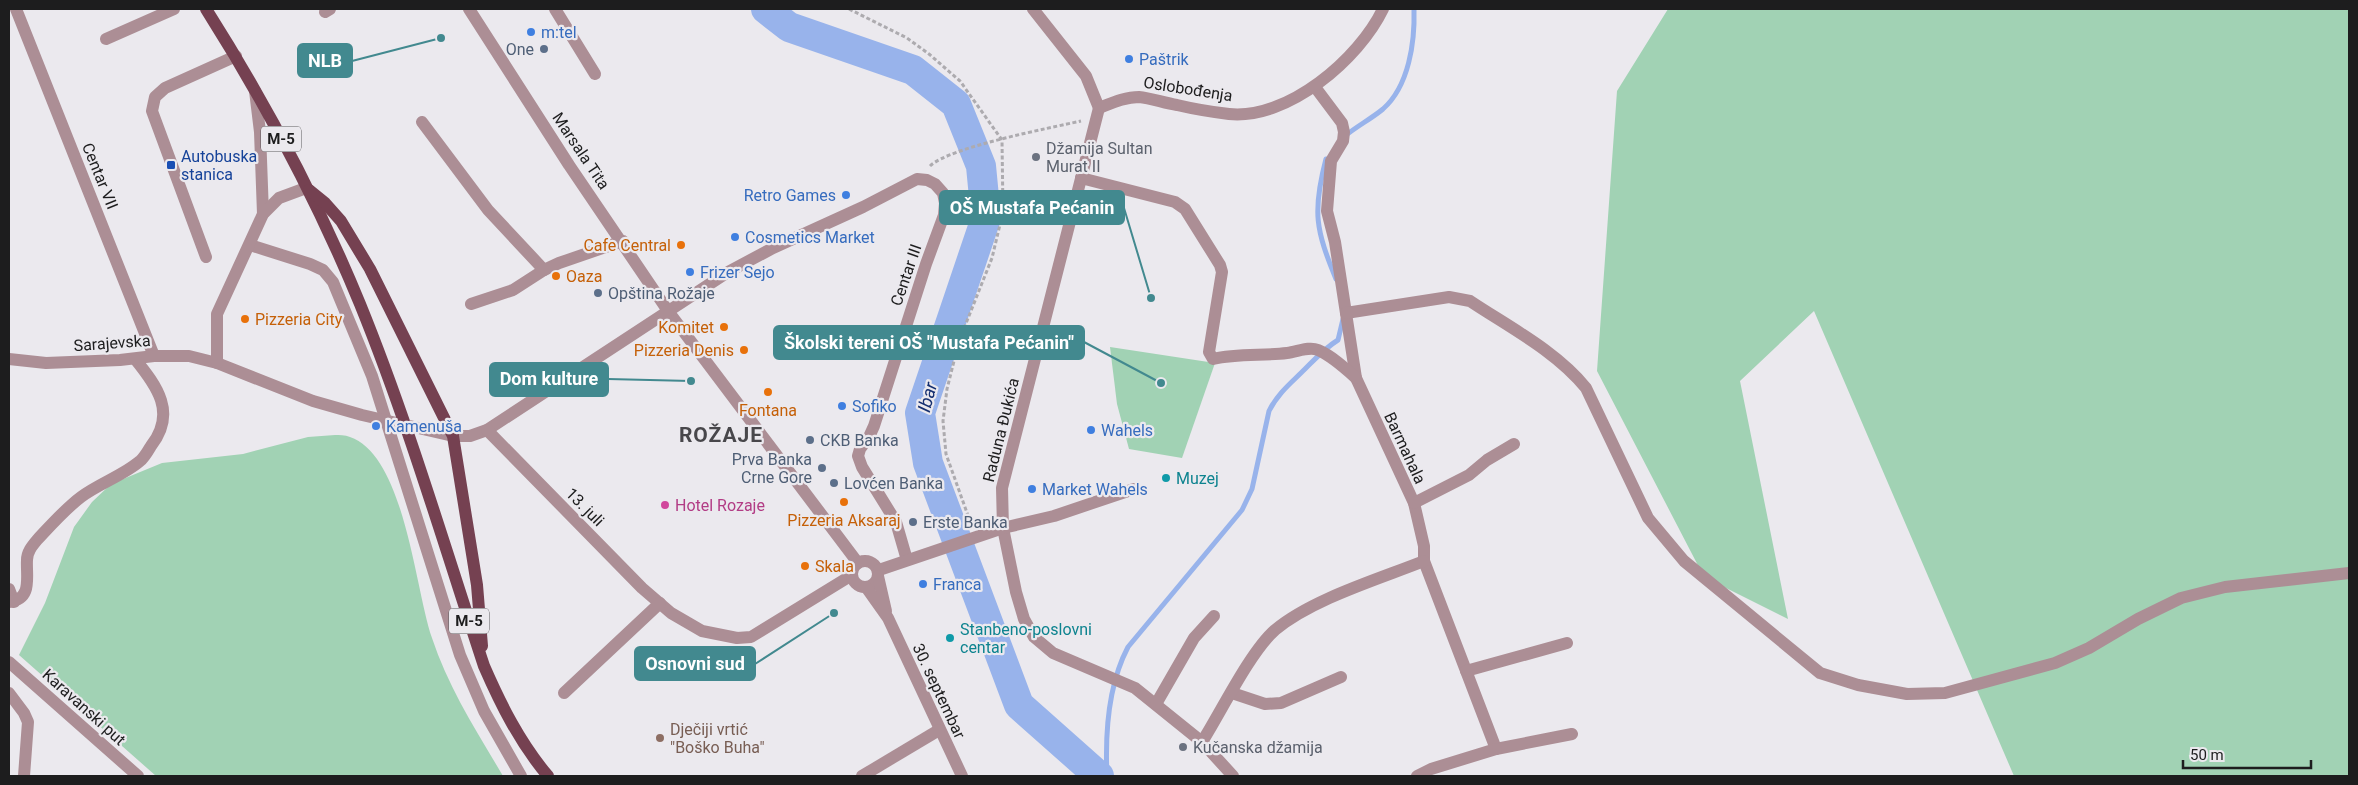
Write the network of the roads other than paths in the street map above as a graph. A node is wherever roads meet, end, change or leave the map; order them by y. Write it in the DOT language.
graph roads {
  1 [pos="16,9"];
  2 [pos="174,9"];
  3 [pos="206,9"];
  4 [pos="469,9"];
  5 [pos="1383,9"];
  6 [pos="561,10"];
  7 [pos="1041,12"];
  8 [pos="106,39"];
  9 [pos="236,56"];
  10 [pos="595,74"];
  11 [pos="1315,87"];
  12 [pos="255,91"];
  13 [pos="1098,113"];
  14 [pos="422,122"];
  15 [pos="1081,178"];
  16 [pos="306,188"];
  17 [pos="263,214"];
  18 [pos="623,241"];
  19 [pos="250,246"];
  20 [pos="206,257"];
  21 [pos="544,270"];
  22 [pos="471,304"];
  23 [pos="668,311"];
  24 [pos="1346,313"];
  25 [pos="154,356"];
  26 [pos="9,359"];
  27 [pos="134,359"];
  28 [pos="218,363"];
  29 [pos="1356,378"];
  30 [pos="486,430"];
  31 [pos="454,436"];
  32 [pos="1514,444"];
  33 [pos="1134,489"];
  34 [pos="1414,503"];
  35 [pos="1003,528"];
  36 [pos="906,560"];
  37 [pos="1424,561"];
  38 [pos="858,562"];
  39 [pos="878,573"];
  40 [pos="2349,573"];
  41 [pos="852,575"];
  42 [pos="866,587"];
  43 [pos="9,589"];
  44 [pos="12,602"];
  45 [pos="660,604"];
  46 [pos="1214,616"];
  47 [pos="888,618"];
  48 [pos="1567,643"];
  49 [pos="9,662"];
  50 [pos="484,666"];
  51 [pos="1466,671"];
  52 [pos="1341,677"];
  53 [pos="1232,692"];
  54 [pos="9,693"];
  55 [pos="564,693"];
  56 [pos="1156,704"];
  57 [pos="939,730"];
  58 [pos="1572,734"];
  59 [pos="1202,742"];
  60 [pos="1496,749"];
  61 [pos="24,776"];
  62 [pos="138,776"];
  63 [pos="521,776"];
  64 [pos="548,776"];
  65 [pos="862,776"];
  66 [pos="962,776"];
  67 [pos="1233,776"];
  68 [pos="1417,776"];
  1 -- 25 [label="street, Centar VII"];
  2 -- 8 [label="street"];
  3 -- 9 [label="main road, M-5"];
  4 -- 18 [label="street, Marsala Tita"];
  5 -- 11 [label="street, Oslobođenja"];
  6 -- 10 [label="street"];
  7 -- 13 [label="street"];
  9 -- 12 [label="main road, M-5"];
  9 -- 20 [label="street"];
  11 -- 13 [label="street, Oslobođenja"];
  11 -- 24 [label="street, Barmahala"];
  12 -- 16 [label="main road, M-5"];
  12 -- 17 [label="street"];
  13 -- 15 [label="street, Raduna Ðukića"];
  14 -- 21 [label="street"];
  15 -- 29 [label="street"];
  15 -- 35 [label="street, Raduna Ðukića"];
  16 -- 17 [label="street"];
  16 -- 31 [label="main road"];
  16 -- 50 [label="main road, M-5"];
  17 -- 19 [label="street"];
  18 -- 21 [label="street"];
  18 -- 23 [label="street, Marsala Tita"];
  19 -- 28 [label="street"];
  19 -- 63 [label="street"];
  21 -- 22 [label="street"];
  23 -- 30 [label="street"];
  23 -- 36 [label="street, Centar III"];
  23 -- 38 [label="street, Marsala Tita"];
  24 -- 29 [label="street, Barmahala"];
  24 -- 40 [label="street"];
  25 -- 27 [label="street, Sarajevska"];
  25 -- 28 [label="street, Sarajevska"];
  26 -- 27 [label="street, Sarajevska"];
  27 -- 44 [label="street"];
  28 -- 31 [label="street, Sarajevska"];
  29 -- 34 [label="street, Barmahala"];
  30 -- 31 [label="street, Sarajevska"];
  30 -- 45 [label="street, 13. juli"];
  31 -- 50 [label="main road"];
  32 -- 34 [label="street"];
  33 -- 35 [label="street"];
  34 -- 37 [label="street, Barmahala"];
  35 -- 36 [label="street"];
  35 -- 56 [label="street, Raduna Ðukića"];
  36 -- 39 [label="street"];
  37 -- 51 [label="street, Barmahala"];
  37 -- 53 [label="street"];
  38 -- 39 [label="street"];
  38 -- 41 [label="street"];
  39 -- 42 [label="street"];
  39 -- 47 [label="street, 30. septembar"];
  41 -- 42 [label="street"];
  41 -- 45 [label="street, 13. juli"];
  42 -- 47 [label="street, 30. septembar"];
  43 -- 44 [label="street"];
  45 -- 55 [label="street"];
  46 -- 56 [label="street"];
  47 -- 57 [label="street, 30. septembar"];
  48 -- 51 [label="street"];
  49 -- 62 [label="street, Karavanski put"];
  50 -- 64 [label="main road, M-5"];
  51 -- 60 [label="street, Barmahala"];
  52 -- 53 [label="street"];
  53 -- 59 [label="street"];
  54 -- 61 [label="street"];
  56 -- 59 [label="street, Raduna Ðukića"];
  57 -- 65 [label="street"];
  57 -- 66 [label="street, 30. septembar"];
  58 -- 60 [label="street"];
  59 -- 67 [label="street, Raduna Ðukića"];
  60 -- 68 [label="street"];
}
